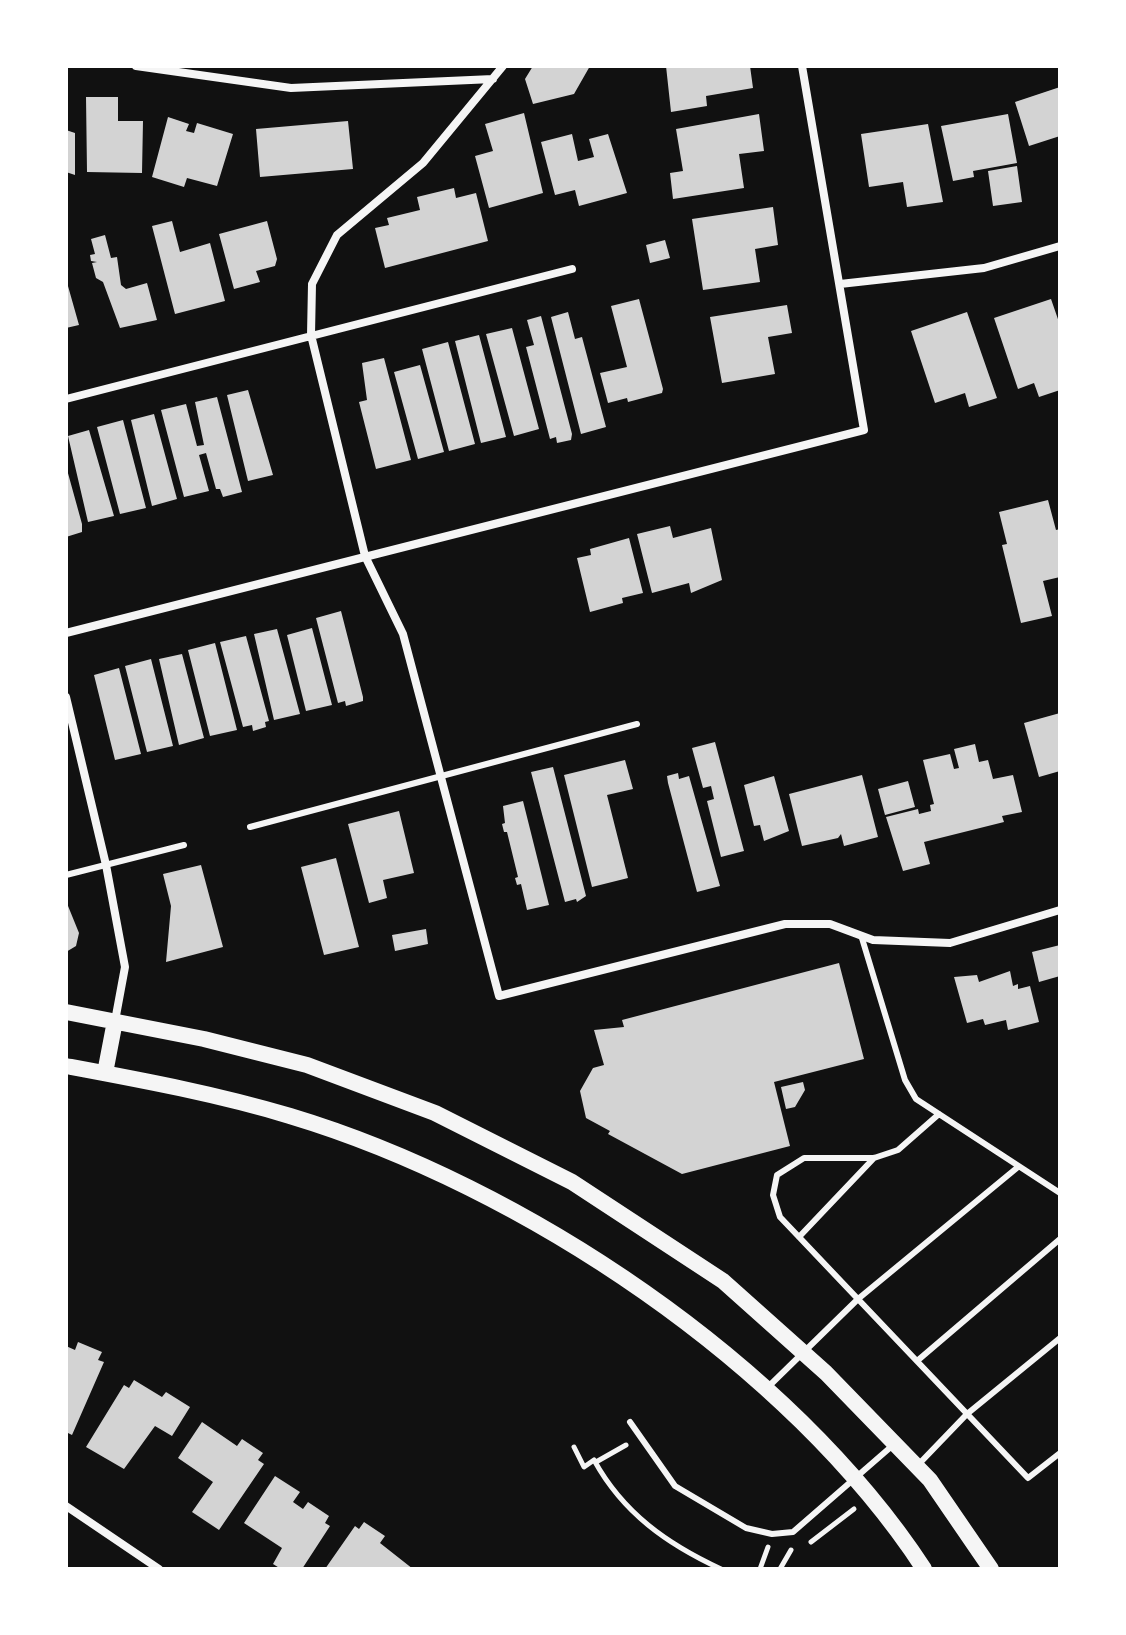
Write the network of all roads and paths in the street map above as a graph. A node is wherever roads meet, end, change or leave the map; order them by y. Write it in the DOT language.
graph roads {
  1 [pos="136,66"];
  2 [pos="503,66"];
  3 [pos="802,66"];
  4 [pos="493,79"];
  5 [pos="1060,246"];
  6 [pos="572,269"];
  7 [pos="840,284"];
  8 [pos="311,335"];
  9 [pos="66,399"];
  10 [pos="365,556"];
  11 [pos="66,633"];
  12 [pos="66,697"];
  13 [pos="637,724"];
  14 [pos="441,778"];
  15 [pos="250,827"];
  16 [pos="184,845"];
  17 [pos="106,865"];
  18 [pos="66,875"];
  19 [pos="1060,910"];
  20 [pos="861,935"];
  21 [pos="66,1012"];
  22 [pos="115,1021"];
  23 [pos="66,1066"];
  24 [pos="105,1073"];
  25 [pos="939,1114"];
  26 [pos="874,1158"];
  27 [pos="1018,1167"];
  28 [pos="1060,1193"];
  29 [pos="799,1237"];
  30 [pos="1060,1239"];
  31 [pos="858,1299"];
  32 [pos="1060,1338"];
  33 [pos="803,1353"];
  34 [pos="917,1361"];
  35 [pos="765,1390"];
  36 [pos="967,1414"];
  37 [pos="630,1422"];
  38 [pos="640,1437"];
  39 [pos="894,1443"];
  40 [pos="574,1447"];
  41 [pos="1060,1453"];
  42 [pos="596,1462"];
  43 [pos="916,1467"];
  44 [pos="854,1479"];
  45 [pos="66,1506"];
  46 [pos="159,1569"];
  47 [pos="721,1569"];
  48 [pos="924,1569"];
  49 [pos="991,1569"];
  1 -- 4 [label="street"];
  2 -- 4 [label="street"];
  3 -- 7 [label="street"];
  4 -- 8 [label="street"];
  5 -- 7 [label="street"];
  6 -- 8 [label="street"];
  7 -- 10 [label="street"];
  8 -- 9 [label="street"];
  8 -- 10 [label="street"];
  10 -- 11 [label="street"];
  10 -- 14 [label="street"];
  12 -- 17 [label="street"];
  13 -- 14 [label="lane"];
  14 -- 15 [label="lane"];
  14 -- 20 [label="street"];
  16 -- 17 [label="lane"];
  17 -- 18 [label="lane"];
  17 -- 22 [label="street"];
  19 -- 20 [label="street"];
  20 -- 25 [label="lane"];
  21 -- 22 [label="main road"];
  22 -- 24 [label="main road"];
  22 -- 33 [label="main road"];
  23 -- 24 [label="main road"];
  24 -- 35 [label="main road"];
  25 -- 26 [label="lane"];
  25 -- 27 [label="lane"];
  26 -- 29 [label="lane"];
  26 -- 29 [label="lane"];
  27 -- 28 [label="lane"];
  27 -- 31 [label="lane"];
  29 -- 31 [label="lane"];
  30 -- 34 [label="lane"];
  31 -- 33 [label="lane"];
  31 -- 34 [label="lane"];
  32 -- 36 [label="lane"];
  33 -- 35 [label="lane"];
  33 -- 39 [label="main road"];
  34 -- 36 [label="lane"];
  35 -- 44 [label="main road"];
  36 -- 41 [label="lane"];
  36 -- 43 [label="lane"];
  37 -- 38 [label="lane"];
  38 -- 42 [label="path"];
  38 -- 44 [label="lane"];
  39 -- 43 [label="main road"];
  39 -- 44 [label="lane"];
  40 -- 42 [label="path"];
  42 -- 47 [label="path"];
  43 -- 49 [label="main road"];
  44 -- 48 [label="main road"];
  45 -- 46 [label="street"];
}
